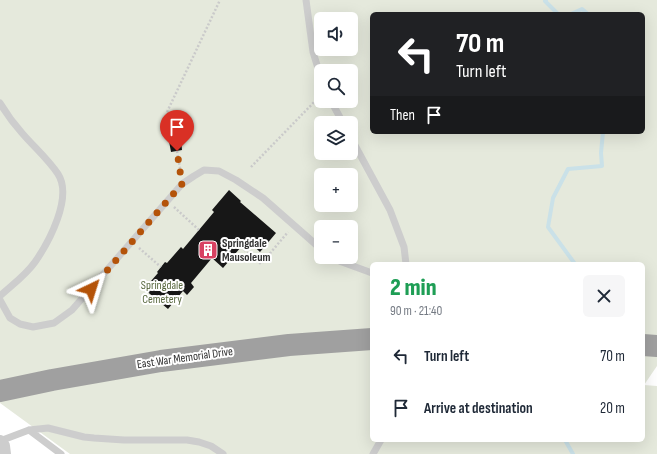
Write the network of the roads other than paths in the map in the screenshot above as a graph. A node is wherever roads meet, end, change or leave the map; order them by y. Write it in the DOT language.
graph roads {
  1 [pos="306,0"];
  2 [pos="317,64"];
  3 [pos="0,103"];
  4 [pos="358,151"];
  5 [pos="314,244"];
  6 [pos="406,262"];
  7 [pos="347,264"];
  8 [pos="370,273"];
  9 [pos="0,296"];
  10 [pos="0,300"];
  11 [pos="370,339"];
  12 [pos="645,345"];
  13 [pos="657,346"];
  14 [pos="0,391"];
  15 [pos="29,430"];
  16 [pos="0,441"];
  17 [pos="379,442"];
  18 [pos="4,454"];
  19 [pos="61,454"];
  20 [pos="223,454"];
  21 [pos="372,454"];
  1 -- 2 [label="lane"];
  3 -- 9 [label="lane"];
  4 -- 6 [label="lane"];
  5 -- 10 [label="lane"];
  7 -- 8 [label="lane"];
  11 -- 14 [label="highway, East War Memorial Drive"];
  12 -- 13 [label="highway"];
  15 -- 16 [label="lane"];
  15 -- 19 [label="lane"];
  15 -- 20 [label="lane"];
  16 -- 18 [label="street"];
  17 -- 21 [label="lane"];
}
